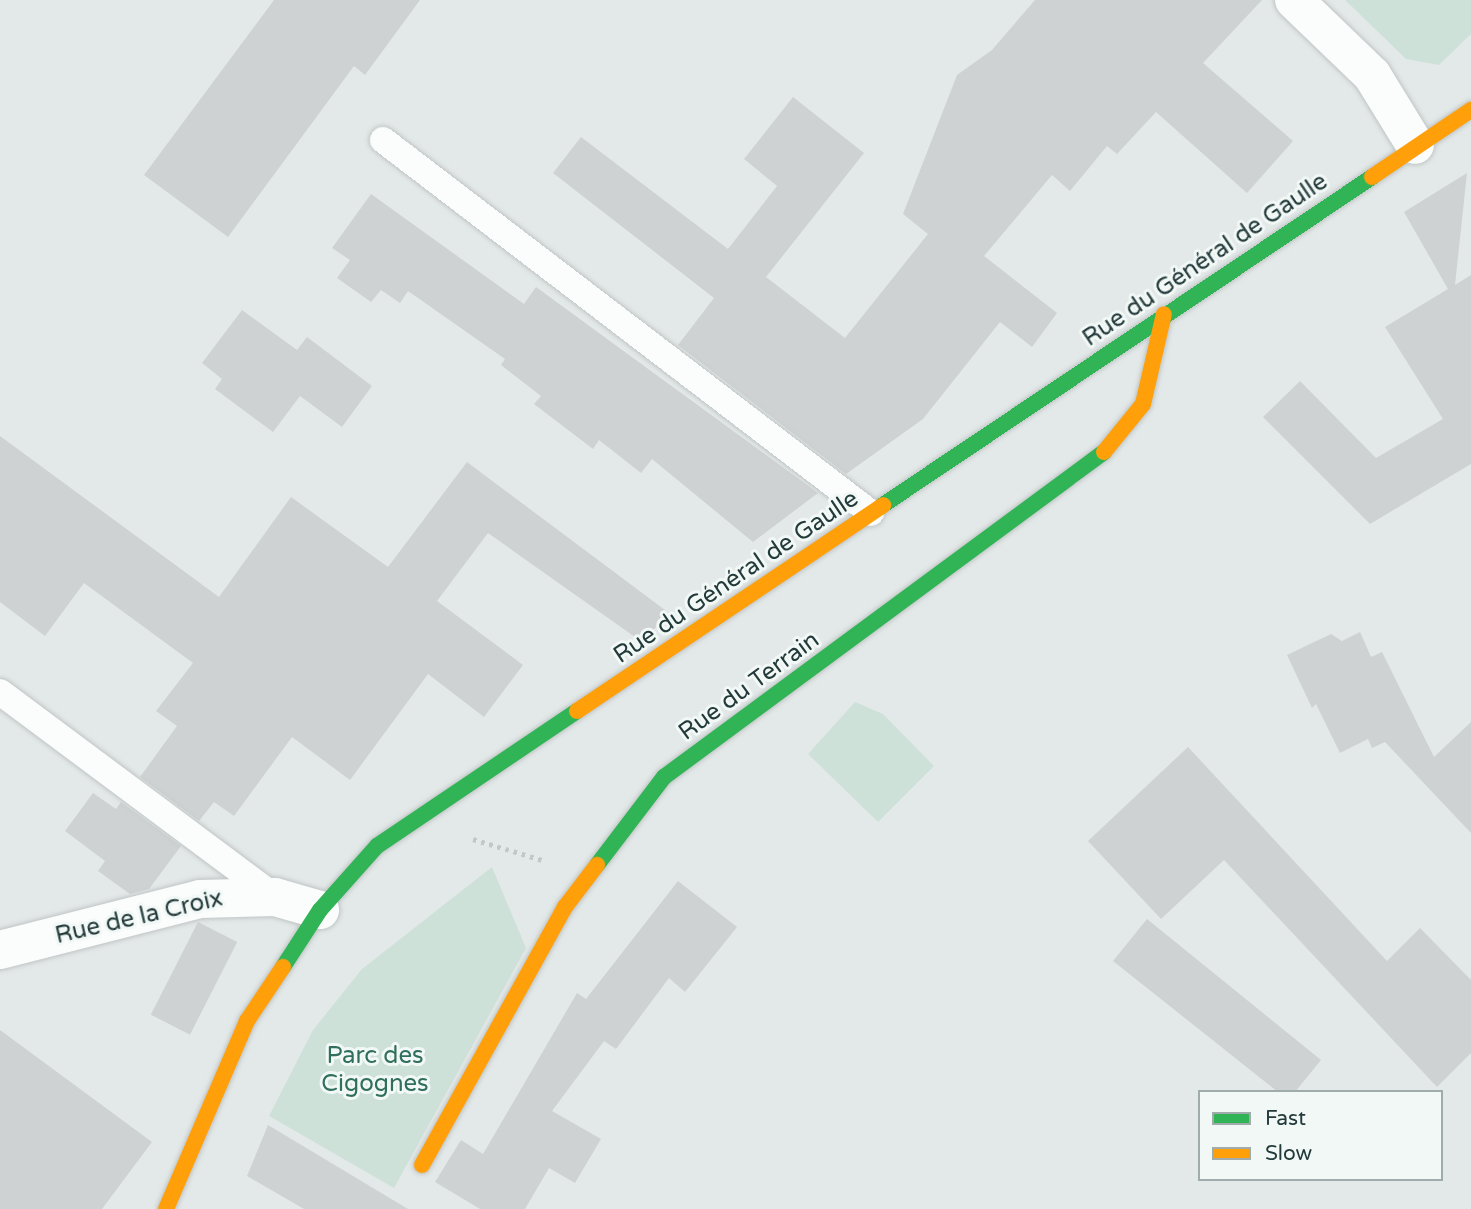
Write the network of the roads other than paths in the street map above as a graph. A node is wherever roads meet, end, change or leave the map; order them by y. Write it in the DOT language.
graph roads {
  1 [pos="1294,0"];
  2 [pos="1471,110"];
  3 [pos="383,140"];
  4 [pos="1415,145"];
  5 [pos="1164,314"];
  6 [pos="871,513"];
  7 [pos="0,692"];
  8 [pos="275,897"];
  9 [pos="320,910"];
  10 [pos="0,950"];
  11 [pos="422,1165"];
  12 [pos="166,1209"];
  1 -- 4 [label="street"];
  2 -- 4 [label="main road, Rue du Général de Gaulle"];
  3 -- 6 [label="lane"];
  4 -- 5 [label="main road, Rue du Général de Gaulle"];
  5 -- 6 [label="main road, Rue du Général de Gaulle"];
  5 -- 11 [label="main road, Rue du Terrain"];
  6 -- 9 [label="main road, Rue du Général de Gaulle"];
  7 -- 8 [label="lane"];
  8 -- 9 [label="street, Rue de la Croix"];
  8 -- 10 [label="street, Rue de la Croix"];
  9 -- 12 [label="main road, Rue du Général de Gaulle"];
}
